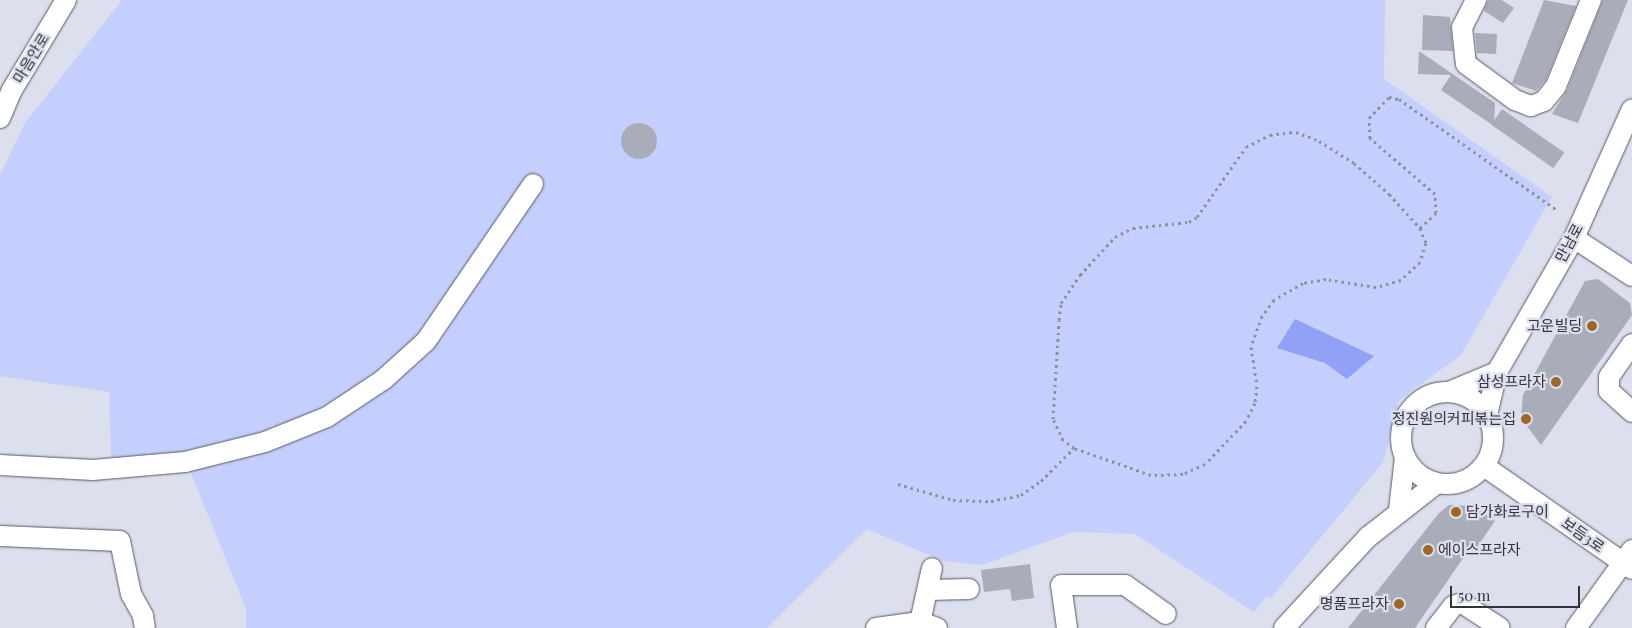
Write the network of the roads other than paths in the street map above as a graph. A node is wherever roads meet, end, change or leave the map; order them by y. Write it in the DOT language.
graph roads {
  1 [pos="66,0"];
  2 [pos="1476,0"];
  3 [pos="1591,0"];
  4 [pos="1632,109"];
  5 [pos="0,118"];
  6 [pos="533,184"];
  7 [pos="1574,238"];
  8 [pos="1632,276"];
  9 [pos="1632,344"];
  10 [pos="1497,372"];
  11 [pos="1449,392"];
  12 [pos="1632,412"];
  13 [pos="1487,415"];
  14 [pos="1405,458"];
  15 [pos="0,465"];
  16 [pos="1484,466"];
  17 [pos="1437,483"];
  18 [pos="1399,510"];
  19 [pos="0,536"];
  20 [pos="1629,560"];
  21 [pos="932,568"];
  22 [pos="969,589"];
  23 [pos="928,590"];
  24 [pos="1166,614"];
  25 [pos="1296,624"];
  26 [pos="928,625"];
  27 [pos="145,628"];
  28 [pos="876,628"];
  29 [pos="1067,628"];
  30 [pos="1436,628"];
  31 [pos="1500,628"];
  32 [pos="1576,628"];
  1 -- 5 [label="street, 마음안로"];
  2 -- 3 [label="street"];
  4 -- 7 [label="street, 만남로"];
  6 -- 15 [label="street"];
  7 -- 8 [label="street"];
  7 -- 10 [label="street, 만남로"];
  9 -- 12 [label="street"];
  10 -- 11 [label="street"];
  10 -- 13 [label="street, 만남로"];
  11 -- 13 [label="street"];
  11 -- 14 [label="street"];
  13 -- 16 [label="street"];
  14 -- 17 [label="street"];
  14 -- 18 [label="street"];
  16 -- 17 [label="street"];
  16 -- 20 [label="street, 보듬3로"];
  17 -- 18 [label="street"];
  18 -- 25 [label="street"];
  19 -- 27 [label="street"];
  20 -- 32 [label="street"];
  21 -- 23 [label="street"];
  22 -- 23 [label="street"];
  23 -- 26 [label="street"];
  24 -- 29 [label="street"];
  26 -- 28 [label="street"];
  30 -- 31 [label="street"];
}
